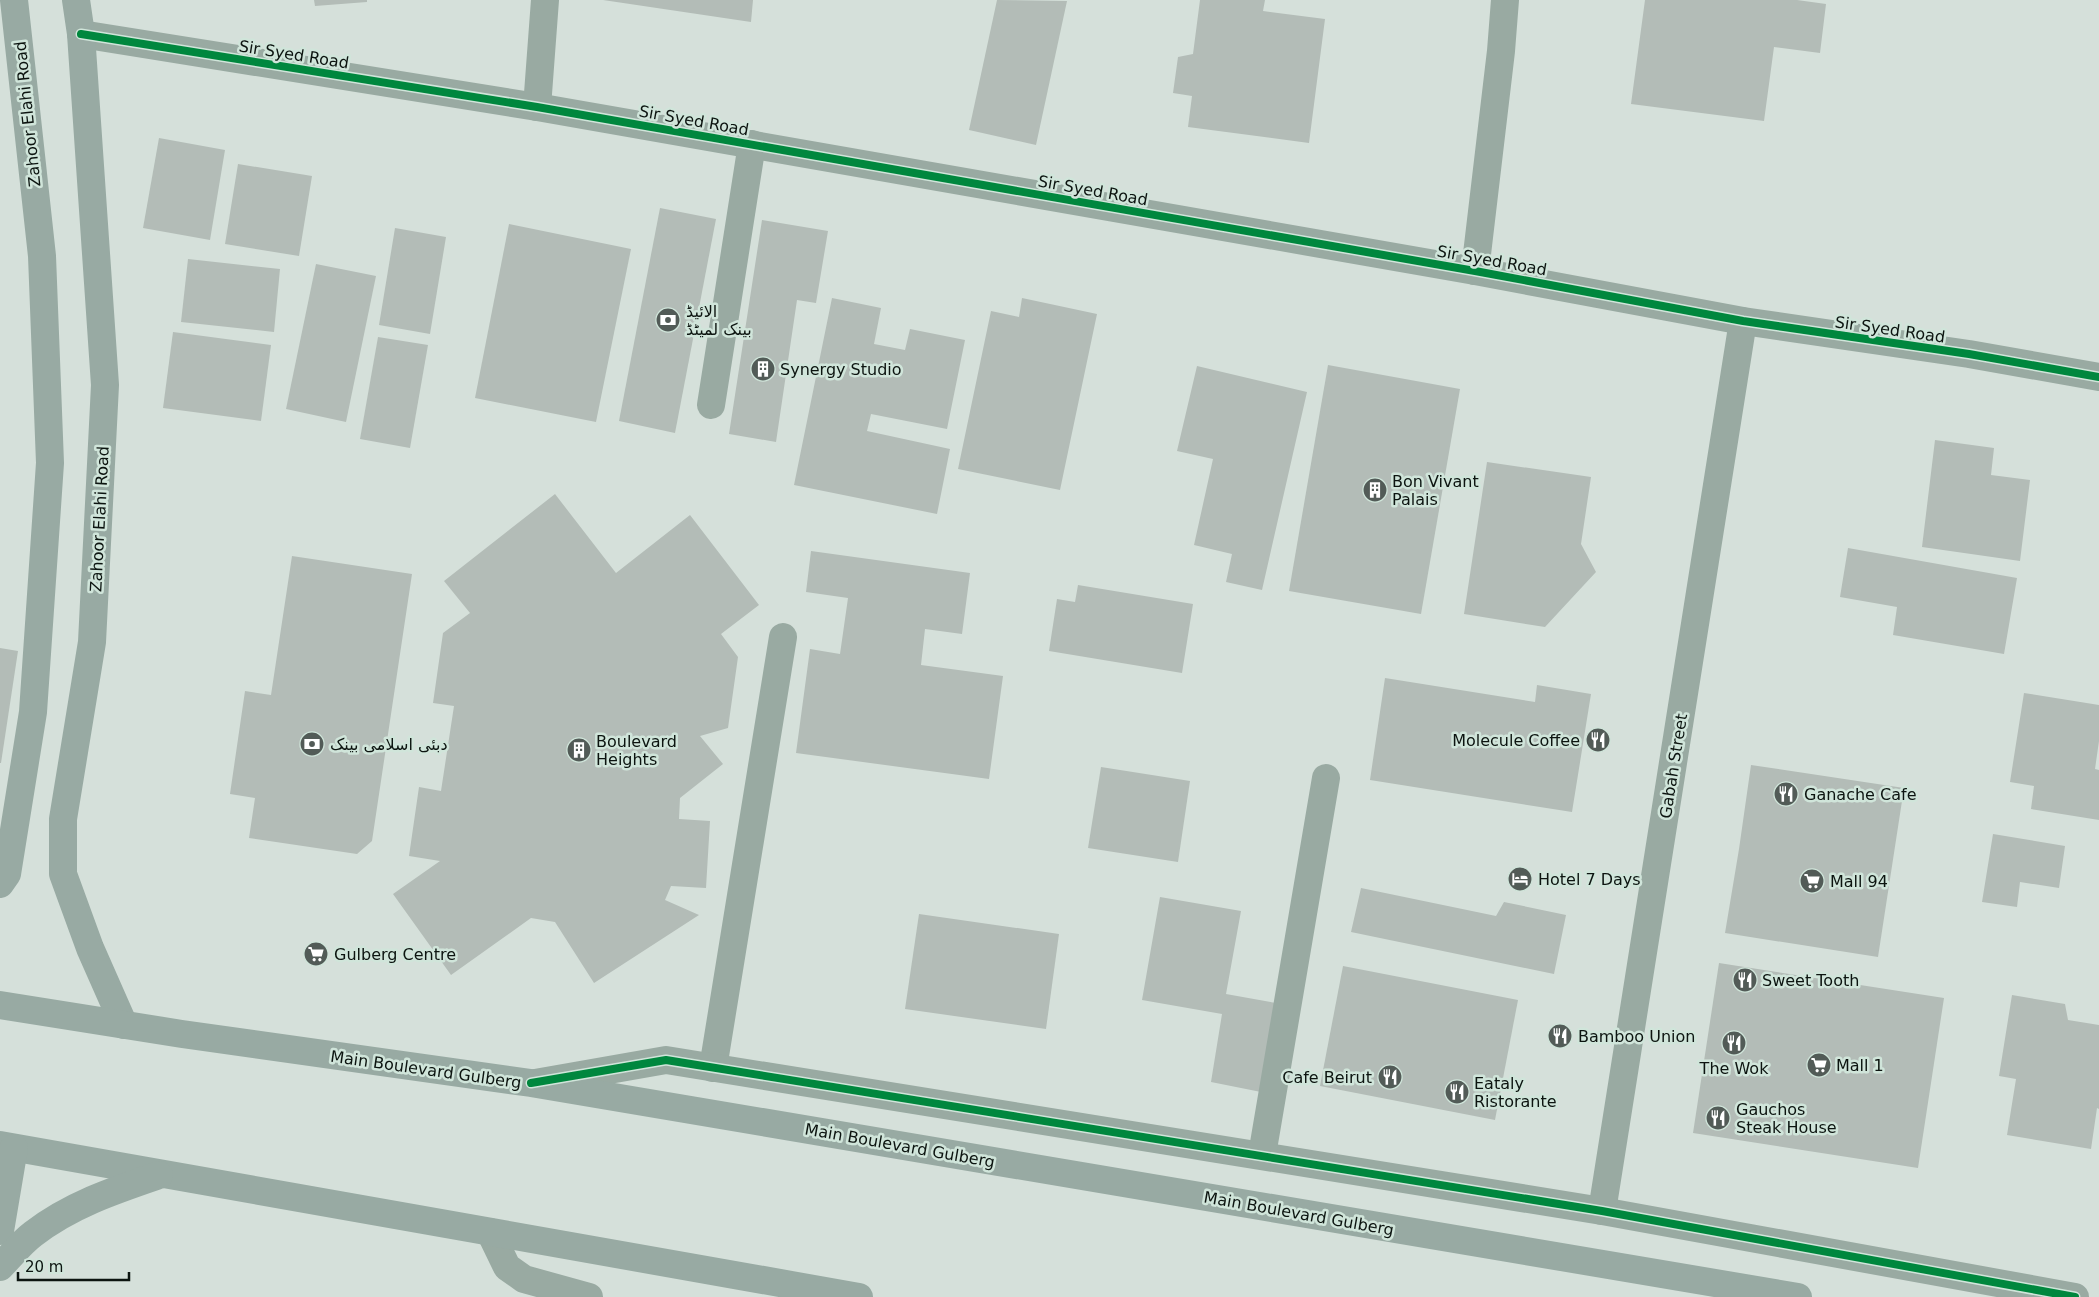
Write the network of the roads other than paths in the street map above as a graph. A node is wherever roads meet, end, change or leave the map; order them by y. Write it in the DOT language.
graph roads {
  1 [pos="76,0"];
  2 [pos="545,0"];
  3 [pos="1505,0"];
  4 [pos="11,14"];
  5 [pos="81,34"];
  6 [pos="537,107"];
  7 [pos="752,144"];
  8 [pos="1475,270"];
  9 [pos="1743,321"];
  10 [pos="2099,377"];
  11 [pos="711,405"];
  12 [pos="784,637"];
  13 [pos="1326,778"];
  14 [pos="0,884"];
  15 [pos="0,1005"];
  16 [pos="124,1024"];
  17 [pos="713,1068"];
  18 [pos="532,1083"];
  19 [pos="7,1146"];
  20 [pos="1262,1155"];
  21 [pos="163,1174"];
  22 [pos="1602,1211"];
  23 [pos="0,1231"];
  24 [pos="490,1232"];
  25 [pos="0,1267"];
  26 [pos="589,1297"];
  27 [pos="859,1297"];
  28 [pos="1798,1297"];
  29 [pos="2075,1297"];
  1 -- 5 [label="main road, Zahoor Elahi Road"];
  2 -- 6 [label="street"];
  3 -- 8 [label="street"];
  4 -- 14 [label="main road, Zahoor Elahi Road"];
  5 -- 6 [label="street, Sir Syed Road"];
  5 -- 16 [label="main road, Zahoor Elahi Road"];
  6 -- 7 [label="street, Sir Syed Road"];
  7 -- 8 [label="street, Sir Syed Road"];
  7 -- 11 [label="street"];
  8 -- 9 [label="street, Sir Syed Road"];
  9 -- 10 [label="street, Sir Syed Road"];
  9 -- 22 [label="street, Gabah Street"];
  12 -- 17 [label="street"];
  13 -- 20 [label="street"];
  15 -- 16 [label="main road, Main Boulevard Gulberg"];
  16 -- 18 [label="main road, Main Boulevard Gulberg"];
  17 -- 18 [label="street"];
  17 -- 20 [label="street"];
  18 -- 28 [label="main road, Main Boulevard Gulberg"];
  19 -- 21 [label="main road"];
  19 -- 23 [label="main road"];
  20 -- 22 [label="street"];
  21 -- 24 [label="main road"];
  21 -- 25 [label="main road"];
  22 -- 29 [label="street"];
  24 -- 26 [label="street"];
  24 -- 27 [label="main road"];
}
